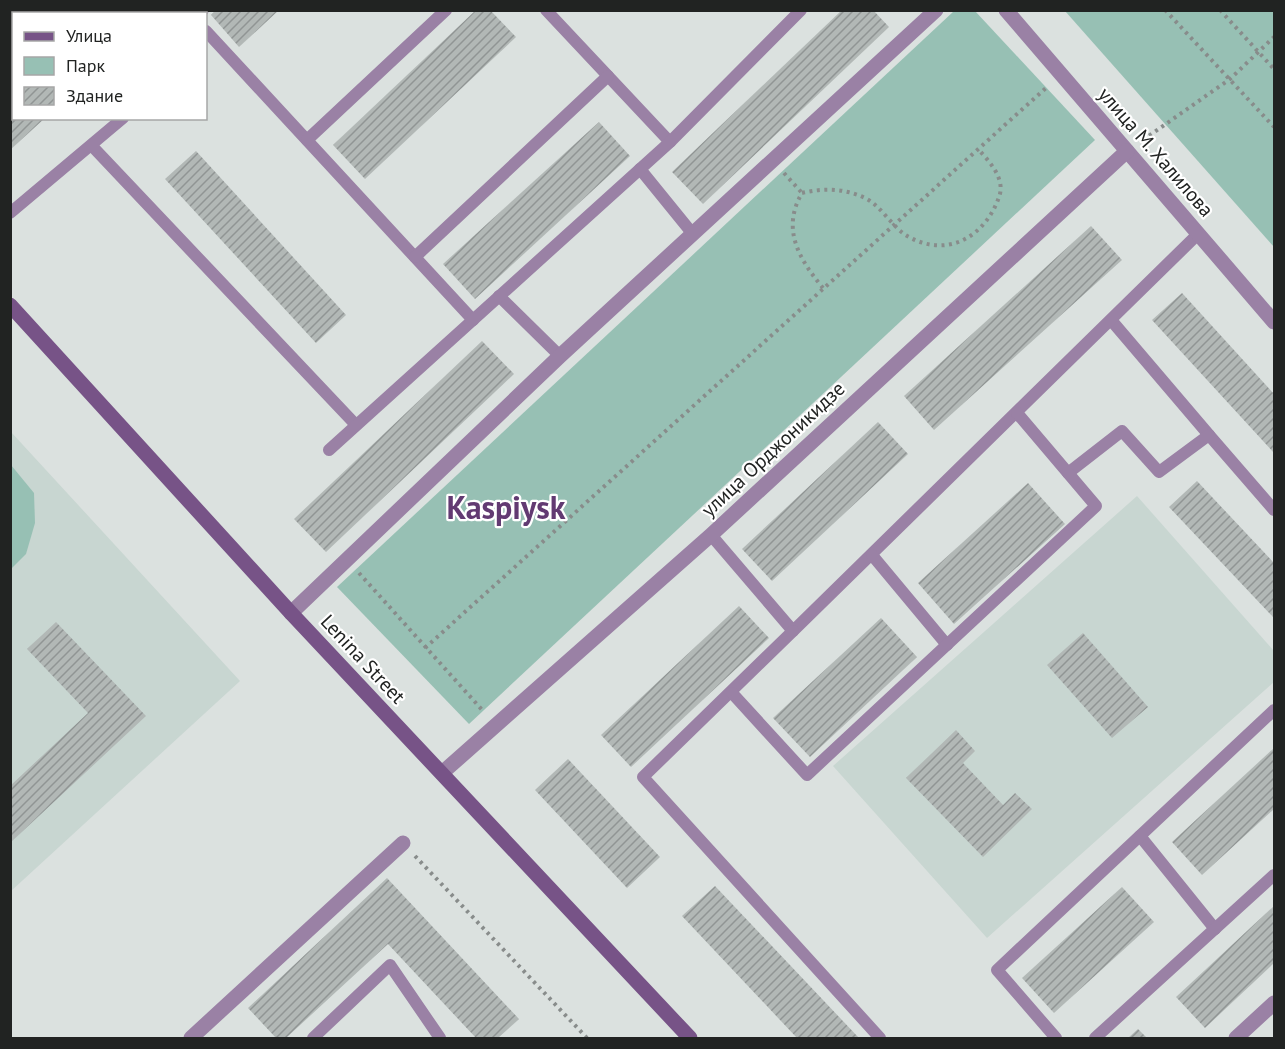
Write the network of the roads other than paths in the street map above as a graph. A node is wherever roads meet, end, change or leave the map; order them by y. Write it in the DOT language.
graph roads {
  1 [pos="446,10"];
  2 [pos="546,10"];
  3 [pos="801,10"];
  4 [pos="936,10"];
  5 [pos="1006,10"];
  6 [pos="207,32"];
  7 [pos="608,76"];
  8 [pos="121,120"];
  9 [pos="307,140"];
  10 [pos="670,142"];
  11 [pos="92,146"];
  12 [pos="1127,151"];
  13 [pos="640,169"];
  14 [pos="10,213"];
  15 [pos="692,234"];
  16 [pos="1198,234"];
  17 [pos="415,257"];
  18 [pos="499,296"];
  19 [pos="10,305"];
  20 [pos="473,320"];
  21 [pos="1111,320"];
  22 [pos="1275,322"];
  23 [pos="560,356"];
  24 [pos="1017,413"];
  25 [pos="356,425"];
  26 [pos="1209,435"];
  27 [pos="329,450"];
  28 [pos="1068,473"];
  29 [pos="1275,510"];
  30 [pos="711,535"];
  31 [pos="872,555"];
  32 [pos="291,613"];
  33 [pos="794,631"];
  34 [pos="947,645"];
  35 [pos="732,693"];
  36 [pos="1275,710"];
  37 [pos="442,773"];
  38 [pos="1140,836"];
  39 [pos="403,843"];
  40 [pos="1275,874"];
  41 [pos="1215,929"];
  42 [pos="1275,1003"];
  43 [pos="191,1038"];
  44 [pos="313,1038"];
  45 [pos="440,1038"];
  46 [pos="690,1038"];
  47 [pos="880,1038"];
  48 [pos="1056,1038"];
  49 [pos="1095,1038"];
  50 [pos="1236,1038"];
  1 -- 9 [label="lane"];
  2 -- 7 [label="lane"];
  3 -- 10 [label="lane"];
  4 -- 15 [label="street"];
  5 -- 12 [label="street, улица М. Халилова"];
  6 -- 9 [label="lane"];
  7 -- 10 [label="lane"];
  7 -- 17 [label="lane"];
  8 -- 11 [label="lane"];
  9 -- 17 [label="lane"];
  10 -- 13 [label="lane"];
  11 -- 14 [label="lane"];
  11 -- 25 [label="lane"];
  12 -- 16 [label="street, улица М. Халилова"];
  12 -- 30 [label="street, улица Орджоникидзе"];
  13 -- 15 [label="lane"];
  13 -- 18 [label="lane"];
  15 -- 23 [label="street"];
  16 -- 21 [label="lane"];
  16 -- 22 [label="street, улица М. Халилова"];
  17 -- 20 [label="lane"];
  18 -- 20 [label="lane"];
  18 -- 23 [label="lane"];
  19 -- 32 [label="street, Lenina Street"];
  20 -- 25 [label="lane"];
  21 -- 24 [label="lane"];
  21 -- 26 [label="lane"];
  23 -- 32 [label="street"];
  24 -- 28 [label="lane"];
  24 -- 31 [label="lane"];
  25 -- 27 [label="lane"];
  26 -- 28 [label="lane"];
  26 -- 29 [label="lane"];
  28 -- 34 [label="lane"];
  30 -- 33 [label="lane"];
  30 -- 37 [label="street, улица Орджоникидзе"];
  31 -- 33 [label="lane"];
  31 -- 34 [label="lane"];
  32 -- 37 [label="street, Lenina Street"];
  33 -- 35 [label="lane"];
  34 -- 35 [label="lane"];
  35 -- 47 [label="lane"];
  36 -- 38 [label="lane"];
  37 -- 46 [label="street, Lenina Street"];
  38 -- 41 [label="lane"];
  38 -- 48 [label="lane"];
  39 -- 43 [label="street"];
  40 -- 41 [label="lane"];
  41 -- 49 [label="lane"];
  42 -- 50 [label="street"];
  44 -- 45 [label="lane"];
}
